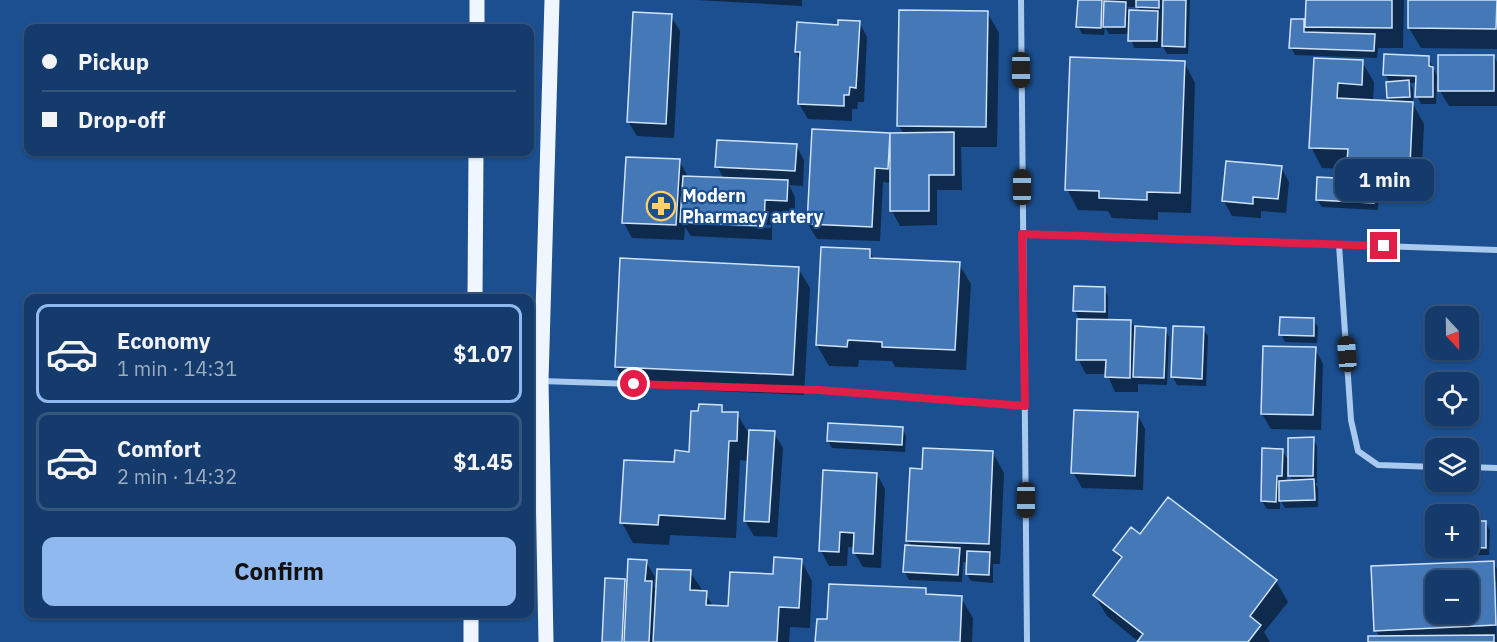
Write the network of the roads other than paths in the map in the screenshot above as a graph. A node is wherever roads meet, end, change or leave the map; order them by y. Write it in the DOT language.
graph roads {
  1 [pos="477,0"];
  2 [pos="552,0"];
  3 [pos="1021,0"];
  4 [pos="477,24"];
  5 [pos="476,156"];
  6 [pos="1022,234"];
  7 [pos="1339,245"];
  8 [pos="1497,250"];
  9 [pos="475,294"];
  10 [pos="541,381"];
  11 [pos="1025,406"];
  12 [pos="1425,467"];
  13 [pos="1479,467"];
  14 [pos="1497,468"];
  15 [pos="471,618"];
  16 [pos="471,642"];
  17 [pos="546,642"];
  18 [pos="1027,642"];
  1 -- 4 [label="main road"];
  2 -- 10 [label="main road"];
  3 -- 6 [label="street"];
  5 -- 9 [label="main road"];
  6 -- 7 [label="street"];
  6 -- 11 [label="street"];
  7 -- 8 [label="street"];
  7 -- 12 [label="street"];
  10 -- 11 [label="street"];
  10 -- 17 [label="main road"];
  11 -- 18 [label="street"];
  13 -- 14 [label="street"];
  15 -- 16 [label="main road"];
}
